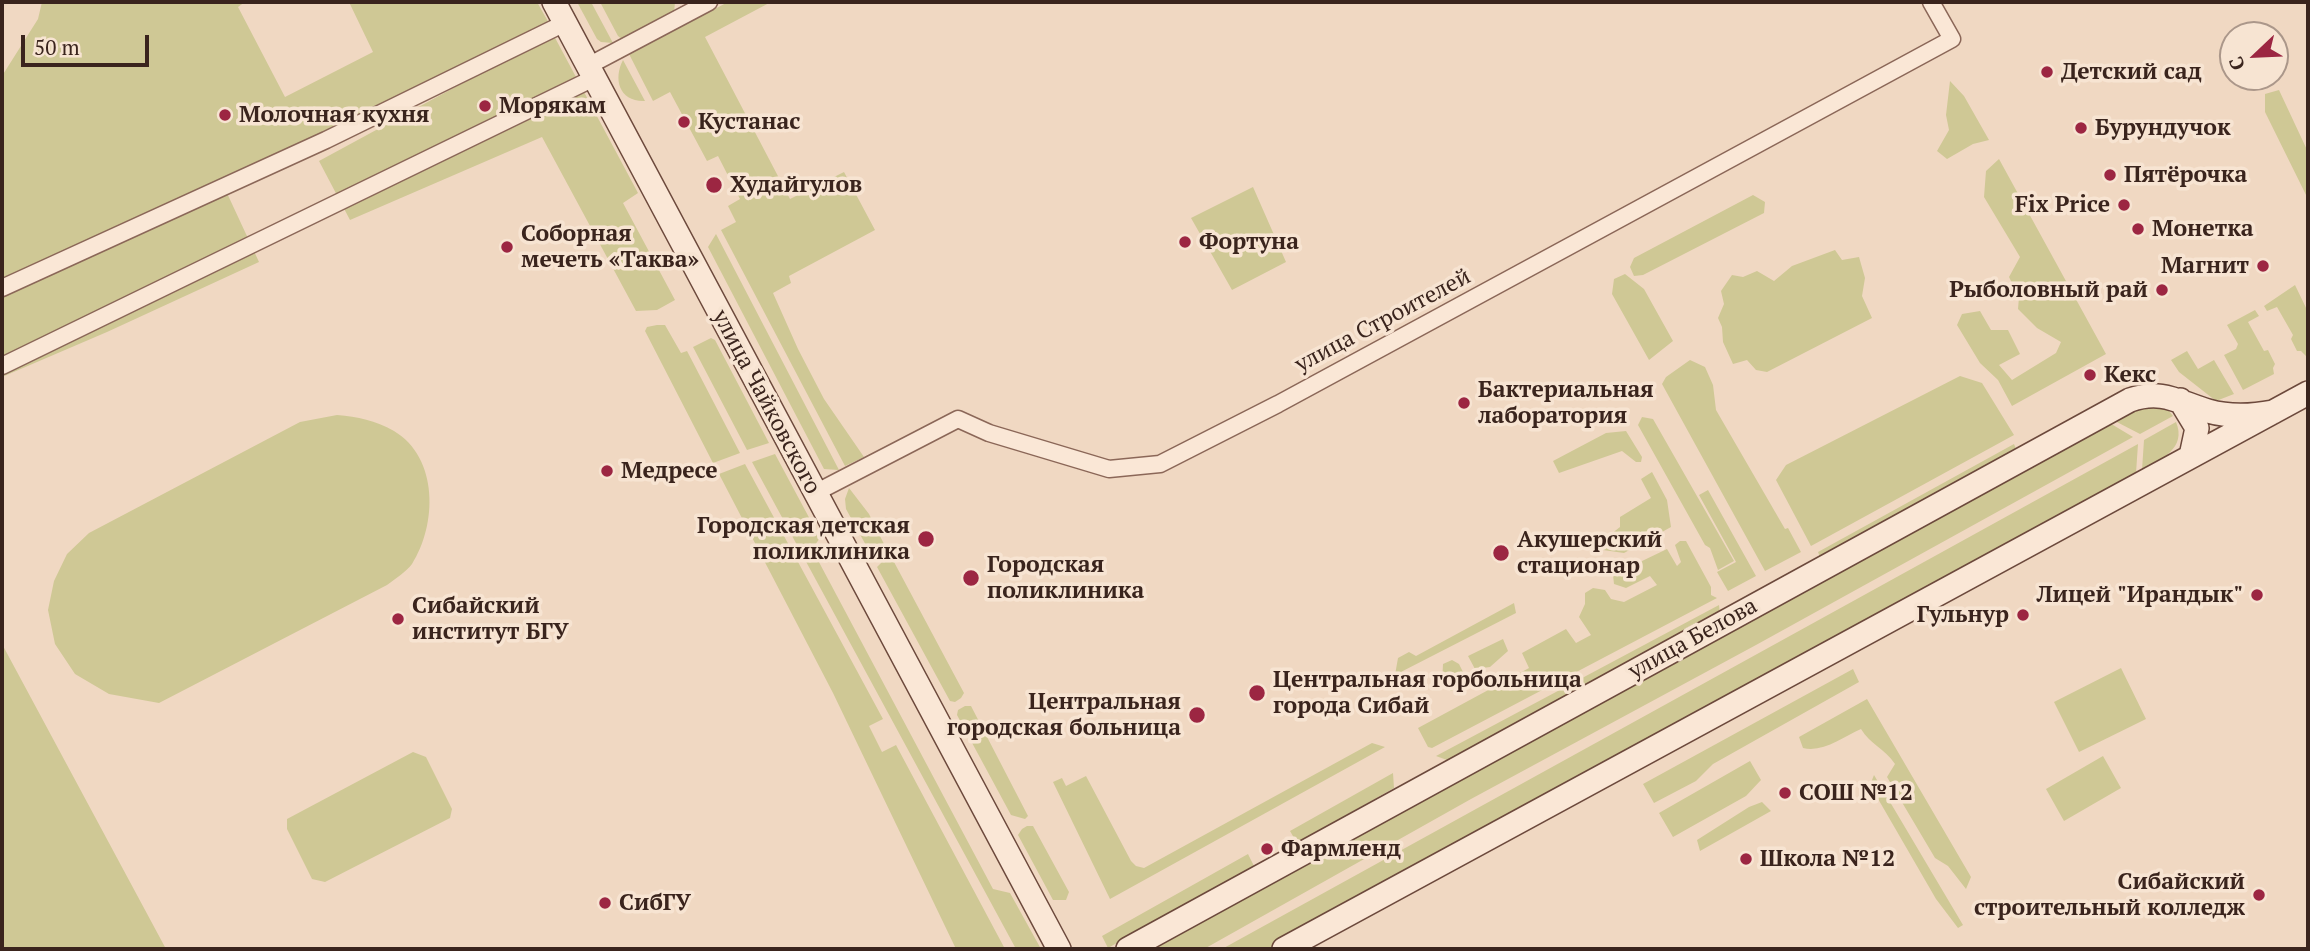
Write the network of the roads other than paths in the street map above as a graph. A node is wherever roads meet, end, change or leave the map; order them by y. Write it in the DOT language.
graph roads {
  1 [pos="554,2"];
  2 [pos="709,2"];
  3 [pos="1931,2"];
  4 [pos="565,23"];
  5 [pos="591,72"];
  6 [pos="2,288"];
  7 [pos="2,366"];
  8 [pos="2308,393"];
  9 [pos="2180,401"];
  10 [pos="2273,412"];
  11 [pos="2197,428"];
  12 [pos="2230,435"];
  13 [pos="2191,456"];
  14 [pos="815,493"];
  15 [pos="1059,949"];
  16 [pos="1128,949"];
  17 [pos="1284,949"];
  1 -- 4 [label="main road, улица Чайковского"];
  2 -- 5 [label="street"];
  3 -- 14 [label="street, улица Строителей"];
  4 -- 5 [label="main road, улица Чайковского"];
  4 -- 6 [label="street"];
  5 -- 7 [label="street"];
  5 -- 14 [label="main road, улица Чайковского"];
  8 -- 10 [label="main road, улица Белова"];
  9 -- 10 [label="main road, улица Белова"];
  9 -- 11 [label="main road"];
  9 -- 16 [label="main road, улица Белова"];
  10 -- 12 [label="main road, улица Белова"];
  11 -- 12 [label="main road"];
  11 -- 13 [label="main road"];
  12 -- 13 [label="main road, улица Белова"];
  13 -- 17 [label="main road, улица Белова"];
  14 -- 15 [label="main road, улица Чайковского"];
}
